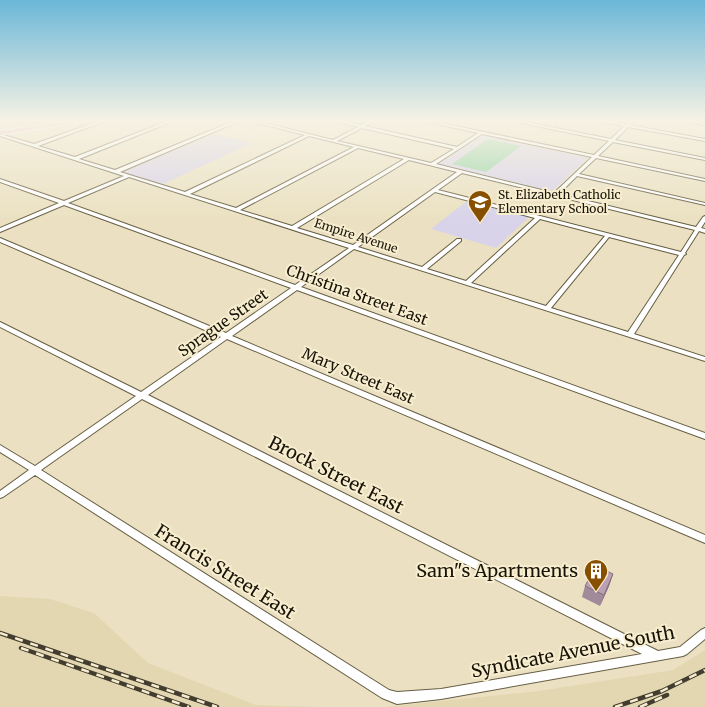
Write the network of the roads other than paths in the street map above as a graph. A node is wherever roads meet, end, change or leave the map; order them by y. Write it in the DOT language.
graph roads {
  1 [pos="55,153"];
  2 [pos="89,153"];
  3 [pos="161,153"];
  4 [pos="271,153"];
  5 [pos="345,153"];
  6 [pos="382,153"];
  7 [pos="450,153"];
  8 [pos="577,153"];
  9 [pos="603,153"];
  10 [pos="674,153"];
  11 [pos="596,157"];
  12 [pos="73,159"];
  13 [pos="408,159"];
  14 [pos="705,159"];
  15 [pos="432,165"];
  16 [pos="115,172"];
  17 [pos="462,172"];
  18 [pos="577,175"];
  19 [pos="128,176"];
  20 [pos="0,180"];
  21 [pos="705,180"];
  22 [pos="436,191"];
  23 [pos="185,194"];
  24 [pos="555,195"];
  25 [pos="64,203"];
  26 [pos="705,204"];
  27 [pos="236,210"];
  28 [pos="539,217"];
  29 [pos="705,218"];
  30 [pos="293,228"];
  31 [pos="0,230"];
  32 [pos="698,230"];
  33 [pos="705,231"];
  34 [pos="608,235"];
  35 [pos="0,240"];
  36 [pos="459,240"];
  37 [pos="354,248"];
  38 [pos="683,254"];
  39 [pos="423,269"];
  40 [pos="467,283"];
  41 [pos="297,288"];
  42 [pos="547,309"];
  43 [pos="0,324"];
  44 [pos="630,335"];
  45 [pos="228,336"];
  46 [pos="705,359"];
  47 [pos="143,396"];
  48 [pos="705,436"];
  49 [pos="0,448"];
  50 [pos="35,470"];
  51 [pos="0,495"];
  52 [pos="705,539"];
  53 [pos="705,633"];
  54 [pos="658,656"];
  55 [pos="441,694"];
  1 -- 12 [label="street, Empire Avenue"];
  2 -- 12 [label="street"];
  3 -- 16 [label="street"];
  4 -- 23 [label="street"];
  5 -- 27 [label="street"];
  6 -- 13 [label="street"];
  7 -- 15 [label="street"];
  8 -- 11 [label="street"];
  9 -- 11 [label="street"];
  10 -- 14 [label="street"];
  11 -- 18 [label="street"];
  11 -- 21 [label="street"];
  12 -- 16 [label="street, Empire Avenue"];
  13 -- 15 [label="street"];
  13 -- 30 [label="street"];
  15 -- 17 [label="street"];
  16 -- 19 [label="street, Empire Avenue"];
  17 -- 22 [label="street, Sprague Street"];
  17 -- 24 [label="street"];
  18 -- 24 [label="street"];
  18 -- 26 [label="street"];
  19 -- 23 [label="street, Empire Avenue"];
  19 -- 25 [label="street"];
  20 -- 25 [label="street, Christina Street East"];
  22 -- 28 [label="street"];
  22 -- 37 [label="street, Sprague Street"];
  23 -- 27 [label="street, Empire Avenue"];
  24 -- 32 [label="street"];
  25 -- 31 [label="street"];
  25 -- 41 [label="street, Christina Street East"];
  27 -- 30 [label="street, Empire Avenue"];
  28 -- 34 [label="street"];
  28 -- 40 [label="street"];
  29 -- 32 [label="street"];
  30 -- 37 [label="street, Empire Avenue"];
  32 -- 33 [label="street"];
  32 -- 38 [label="street"];
  34 -- 38 [label="street"];
  34 -- 42 [label="street"];
  35 -- 45 [label="street, Mary Street East"];
  36 -- 39 [label="street"];
  37 -- 39 [label="street, Empire Avenue"];
  37 -- 41 [label="street, Sprague Street"];
  38 -- 44 [label="street"];
  39 -- 40 [label="street, Empire Avenue"];
  40 -- 42 [label="street, Empire Avenue"];
  41 -- 45 [label="street, Sprague Street"];
  41 -- 48 [label="street, Christina Street East"];
  42 -- 44 [label="street, Empire Avenue"];
  43 -- 47 [label="street, Brock Street East"];
  44 -- 46 [label="street, Empire Avenue"];
  45 -- 47 [label="street, Sprague Street"];
  45 -- 52 [label="street, Mary Street East"];
  47 -- 50 [label="street, Sprague Street"];
  47 -- 54 [label="street, Brock Street East"];
  49 -- 50 [label="street, Francis Street East"];
  50 -- 51 [label="street, Sprague Street"];
  50 -- 55 [label="street, Francis Street East"];
  53 -- 54 [label="street, Syndicate Avenue South"];
  54 -- 55 [label="street, Syndicate Avenue South"];
}
